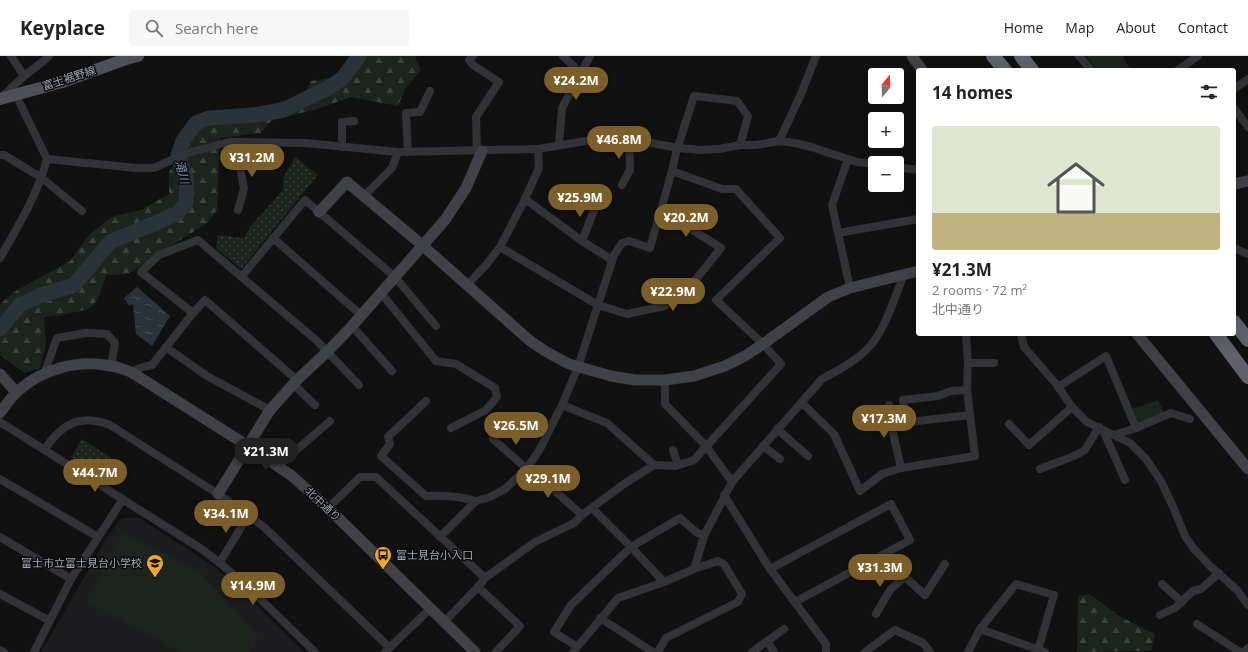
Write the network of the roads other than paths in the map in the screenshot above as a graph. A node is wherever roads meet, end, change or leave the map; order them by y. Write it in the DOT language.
graph roads {
  1 [pos="10,56"];
  2 [pos="49,56"];
  3 [pos="138,56"];
  4 [pos="473,56"];
  5 [pos="563,56"];
  6 [pos="590,56"];
  7 [pos="816,56"];
  8 [pos="912,56"];
  9 [pos="993,56"];
  10 [pos="1021,56"];
  11 [pos="1079,56"];
  12 [pos="1198,56"];
  13 [pos="921,68"];
  14 [pos="1003,68"];
  15 [pos="1030,68"];
  16 [pos="1089,68"];
  17 [pos="1181,68"];
  18 [pos="580,72"];
  19 [pos="24,76"];
  20 [pos="1248,79"];
  21 [pos="1236,88"];
  22 [pos="430,91"];
  23 [pos="16,95"];
  24 [pos="0,99"];
  25 [pos="1236,111"];
  26 [pos="354,121"];
  27 [pos="1248,128"];
  28 [pos="629,139"];
  29 [pos="779,141"];
  30 [pos="241,142"];
  31 [pos="559,145"];
  32 [pos="740,145"];
  33 [pos="342,147"];
  34 [pos="678,148"];
  35 [pos="538,149"];
  36 [pos="480,151"];
  37 [pos="398,152"];
  38 [pos="408,152"];
  39 [pos="0,155"];
  40 [pos="47,159"];
  41 [pos="848,159"];
  42 [pos="868,163"];
  43 [pos="904,168"];
  44 [pos="916,170"];
  45 [pos="672,171"];
  46 [pos="42,178"];
  47 [pos="1248,181"];
  48 [pos="1236,184"];
  49 [pos="622,185"];
  50 [pos="364,196"];
  51 [pos="525,199"];
  52 [pos="597,203"];
  53 [pos="238,210"];
  54 [pos="661,210"];
  55 [pos="82,212"];
  56 [pos="320,212"];
  57 [pos="916,219"];
  58 [pos="838,232"];
  59 [pos="274,238"];
  60 [pos="582,241"];
  61 [pos="422,245"];
  62 [pos="500,247"];
  63 [pos="1236,249"];
  64 [pos="1248,254"];
  65 [pos="0,258"];
  66 [pos="612,260"];
  67 [pos="916,271"];
  68 [pos="904,274"];
  69 [pos="242,276"];
  70 [pos="395,277"];
  71 [pos="467,285"];
  72 [pos="850,288"];
  73 [pos="381,293"];
  74 [pos="598,305"];
  75 [pos="193,313"];
  76 [pos="361,315"];
  77 [pos="1236,325"];
  78 [pos="352,326"];
  79 [pos="436,326"];
  80 [pos="966,336"];
  81 [pos="1021,336"];
  82 [pos="1139,336"];
  83 [pos="1217,336"];
  84 [pos="1248,340"];
  85 [pos="764,344"];
  86 [pos="167,348"];
  87 [pos="328,351"];
  88 [pos="968,363"];
  89 [pos="994,363"];
  90 [pos="111,366"];
  91 [pos="578,367"];
  92 [pos="392,371"];
  93 [pos="131,372"];
  94 [pos="0,374"];
  95 [pos="44,374"];
  96 [pos="1248,377"];
  97 [pos="664,380"];
  98 [pos="295,382"];
  99 [pos="359,385"];
  100 [pos="1058,387"];
  101 [pos="967,390"];
  102 [pos="16,392"];
  103 [pos="426,401"];
  104 [pos="802,403"];
  105 [pos="315,405"];
  106 [pos="562,405"];
  107 [pos="889,405"];
  108 [pos="1072,407"];
  109 [pos="270,410"];
  110 [pos="0,412"];
  111 [pos="970,415"];
  112 [pos="1190,419"];
  113 [pos="330,421"];
  114 [pos="0,422"];
  115 [pos="907,422"];
  116 [pos="891,424"];
  117 [pos="1009,424"];
  118 [pos="450,428"];
  119 [pos="1136,428"];
  120 [pos="777,429"];
  121 [pos="1101,429"];
  122 [pos="1114,435"];
  123 [pos="493,439"];
  124 [pos="248,446"];
  125 [pos="706,446"];
  126 [pos="763,446"];
  127 [pos="44,450"];
  128 [pos="673,450"];
  129 [pos="808,456"];
  130 [pos="780,459"];
  131 [pos="654,465"];
  132 [pos="678,465"];
  133 [pos="278,466"];
  134 [pos="527,468"];
  135 [pos="901,468"];
  136 [pos="1040,469"];
  137 [pos="1248,469"];
  138 [pos="0,479"];
  139 [pos="1125,480"];
  140 [pos="732,482"];
  141 [pos="218,494"];
  142 [pos="724,495"];
  143 [pos="123,499"];
  144 [pos="476,501"];
  145 [pos="328,508"];
  146 [pos="592,508"];
  147 [pos="582,515"];
  148 [pos="248,516"];
  149 [pos="704,536"];
  150 [pos="0,537"];
  151 [pos="98,537"];
  152 [pos="440,537"];
  153 [pos="631,547"];
  154 [pos="886,553"];
  155 [pos="220,562"];
  156 [pos="945,564"];
  157 [pos="770,569"];
  158 [pos="694,570"];
  159 [pos="1219,573"];
  160 [pos="904,577"];
  161 [pos="485,578"];
  162 [pos="71,579"];
  163 [pos="664,582"];
  164 [pos="1162,584"];
  165 [pos="478,587"];
  166 [pos="0,594"];
  167 [pos="795,602"];
  168 [pos="1182,602"];
  169 [pos="1248,606"];
  170 [pos="430,608"];
  171 [pos="876,614"];
  172 [pos="1160,615"];
  173 [pos="600,618"];
  174 [pos="50,621"];
  175 [pos="444,622"];
  176 [pos="1198,624"];
  177 [pos="784,629"];
  178 [pos="980,629"];
  179 [pos="767,641"];
  180 [pos="1248,648"];
  181 [pos="575,649"];
  182 [pos="0,650"];
  183 [pos="387,650"];
  184 [pos="971,651"];
  185 [pos="1042,651"];
  186 [pos="4,652"];
  187 [pos="34,652"];
  188 [pos="314,652"];
  189 [pos="475,652"];
  190 [pos="496,652"];
  191 [pos="653,652"];
  192 [pos="658,652"];
  193 [pos="752,652"];
  194 [pos="774,652"];
  195 [pos="826,652"];
  196 [pos="865,652"];
  197 [pos="930,652"];
  198 [pos="1240,652"];
  199 [pos="1245,652"];
  1 -- 19 [label="street"];
  2 -- 19 [label="street"];
  3 -- 23 [label="main road, 富士裾野線"];
  4 -- 36 [label="street"];
  5 -- 18 [label="street"];
  6 -- 18 [label="street"];
  7 -- 29 [label="street"];
  8 -- 13 [label="street"];
  9 -- 14 [label="highway"];
  10 -- 15 [label="highway"];
  11 -- 16 [label="street"];
  12 -- 17 [label="street"];
  18 -- 31 [label="street"];
  19 -- 24 [label="street"];
  20 -- 21 [label="street"];
  22 -- 38 [label="street"];
  23 -- 24 [label="main road, 富士裾野線"];
  23 -- 40 [label="street"];
  25 -- 27 [label="street"];
  26 -- 33 [label="street"];
  28 -- 31 [label="street"];
  28 -- 34 [label="street"];
  28 -- 49 [label="street"];
  29 -- 32 [label="street"];
  29 -- 41 [label="street"];
  30 -- 33 [label="street"];
  30 -- 40 [label="street"];
  30 -- 53 [label="street"];
  31 -- 35 [label="street"];
  32 -- 34 [label="street"];
  32 -- 34 [label="street"];
  33 -- 37 [label="street"];
  34 -- 45 [label="street"];
  35 -- 36 [label="street"];
  35 -- 51 [label="street"];
  36 -- 38 [label="street"];
  36 -- 61 [label="street"];
  37 -- 38 [label="street"];
  37 -- 50 [label="street"];
  39 -- 46 [label="street"];
  40 -- 46 [label="street"];
  41 -- 42 [label="street"];
  41 -- 58 [label="street"];
  43 -- 44 [label="street"];
  45 -- 54 [label="street"];
  45 -- 85 [label="street"];
  46 -- 55 [label="street"];
  46 -- 65 [label="street"];
  47 -- 48 [label="street"];
  50 -- 56 [label="street"];
  50 -- 61 [label="street"];
  51 -- 60 [label="street"];
  51 -- 62 [label="street"];
  52 -- 60 [label="street"];
  54 -- 66 [label="street"];
  54 -- 74 [label="street"];
  56 -- 59 [label="street"];
  56 -- 70 [label="street"];
  57 -- 58 [label="street"];
  58 -- 72 [label="street"];
  59 -- 69 [label="street"];
  59 -- 76 [label="street"];
  60 -- 66 [label="street"];
  61 -- 70 [label="street"];
  61 -- 71 [label="street"];
  62 -- 71 [label="street"];
  62 -- 74 [label="street"];
  63 -- 64 [label="street"];
  66 -- 74 [label="street"];
  67 -- 68 [label="street"];
  68 -- 72 [label="street"];
  68 -- 104 [label="street"];
  69 -- 75 [label="street"];
  69 -- 87 [label="street"];
  70 -- 73 [label="street"];
  70 -- 79 [label="street"];
  71 -- 91 [label="street"];
  72 -- 85 [label="street"];
  73 -- 76 [label="street"];
  73 -- 118 [label="street"];
  74 -- 91 [label="street"];
  75 -- 86 [label="street"];
  75 -- 98 [label="street"];
  76 -- 78 [label="street"];
  77 -- 84 [label="highway"];
  78 -- 87 [label="street"];
  78 -- 92 [label="street"];
  80 -- 88 [label="street"];
  81 -- 100 [label="street"];
  82 -- 137 [label="street"];
  83 -- 96 [label="highway"];
  85 -- 97 [label="street"];
  85 -- 125 [label="street"];
  86 -- 93 [label="street"];
  86 -- 109 [label="street"];
  87 -- 98 [label="street"];
  87 -- 99 [label="street"];
  88 -- 89 [label="street"];
  88 -- 101 [label="street"];
  90 -- 93 [label="street, 北中通り"];
  90 -- 95 [label="street, 北中通り"];
  90 -- 95 [label="street"];
  91 -- 97 [label="street"];
  91 -- 106 [label="street"];
  93 -- 124 [label="street, 北中通り"];
  94 -- 102 [label="street"];
  95 -- 102 [label="street, 北中通り"];
  97 -- 125 [label="street"];
  98 -- 105 [label="street"];
  98 -- 109 [label="street"];
  100 -- 108 [label="street"];
  100 -- 119 [label="street"];
  101 -- 111 [label="street"];
  101 -- 115 [label="street"];
  102 -- 110 [label="street, 北中通り"];
  103 -- 144 [label="street"];
  104 -- 120 [label="street"];
  104 -- 135 [label="street"];
  106 -- 131 [label="street"];
  106 -- 134 [label="street"];
  107 -- 116 [label="street"];
  108 -- 117 [label="street"];
  108 -- 121 [label="street"];
  109 -- 124 [label="street"];
  111 -- 115 [label="street"];
  111 -- 135 [label="street"];
  112 -- 119 [label="street"];
  113 -- 133 [label="street"];
  114 -- 127 [label="street"];
  115 -- 116 [label="street"];
  116 -- 135 [label="street"];
  119 -- 122 [label="street"];
  120 -- 126 [label="street"];
  120 -- 129 [label="street"];
  121 -- 122 [label="street"];
  121 -- 136 [label="street"];
  121 -- 139 [label="street"];
  122 -- 159 [label="street"];
  123 -- 134 [label="street"];
  124 -- 133 [label="street, 北中通り"];
  124 -- 141 [label="street"];
  125 -- 132 [label="street"];
  125 -- 140 [label="street"];
  126 -- 130 [label="street"];
  126 -- 140 [label="street"];
  127 -- 141 [label="street"];
  127 -- 143 [label="street"];
  128 -- 132 [label="street"];
  131 -- 132 [label="street"];
  131 -- 146 [label="street"];
  133 -- 145 [label="street, 北中通り"];
  134 -- 144 [label="street"];
  134 -- 147 [label="street"];
  138 -- 151 [label="street"];
  140 -- 142 [label="street"];
  141 -- 148 [label="street"];
  142 -- 149 [label="street"];
  142 -- 157 [label="street"];
  143 -- 151 [label="street"];
  143 -- 155 [label="street"];
  144 -- 152 [label="street"];
  145 -- 152 [label="street"];
  145 -- 170 [label="street, 北中通り"];
  146 -- 147 [label="street"];
  146 -- 153 [label="street"];
  147 -- 161 [label="street"];
  148 -- 155 [label="street"];
  148 -- 183 [label="street"];
  149 -- 153 [label="street"];
  149 -- 158 [label="street"];
  150 -- 162 [label="street"];
  151 -- 162 [label="street"];
  152 -- 161 [label="street"];
  153 -- 163 [label="street"];
  153 -- 181 [label="street"];
  154 -- 157 [label="street"];
  154 -- 160 [label="street"];
  154 -- 167 [label="street"];
  155 -- 188 [label="street"];
  156 -- 160 [label="street"];
  157 -- 167 [label="street"];
  158 -- 163 [label="street"];
  158 -- 192 [label="street"];
  159 -- 168 [label="street"];
  159 -- 169 [label="street"];
  160 -- 171 [label="street"];
  161 -- 165 [label="street"];
  162 -- 174 [label="street"];
  163 -- 173 [label="street"];
  164 -- 168 [label="street"];
  165 -- 175 [label="street"];
  165 -- 190 [label="street"];
  166 -- 174 [label="street"];
  167 -- 195 [label="street"];
  168 -- 172 [label="street"];
  170 -- 175 [label="street, 北中通り"];
  170 -- 183 [label="street"];
  173 -- 181 [label="street"];
  173 -- 191 [label="street"];
  174 -- 187 [label="street"];
  175 -- 189 [label="street, 北中通り"];
  176 -- 198 [label="street"];
  177 -- 179 [label="street"];
  178 -- 184 [label="street"];
  178 -- 185 [label="street"];
  178 -- 185 [label="street"];
  179 -- 193 [label="street"];
  179 -- 194 [label="street"];
  180 -- 199 [label="street"];
  182 -- 186 [label="street"];
  196 -- 197 [label="street"];
}
